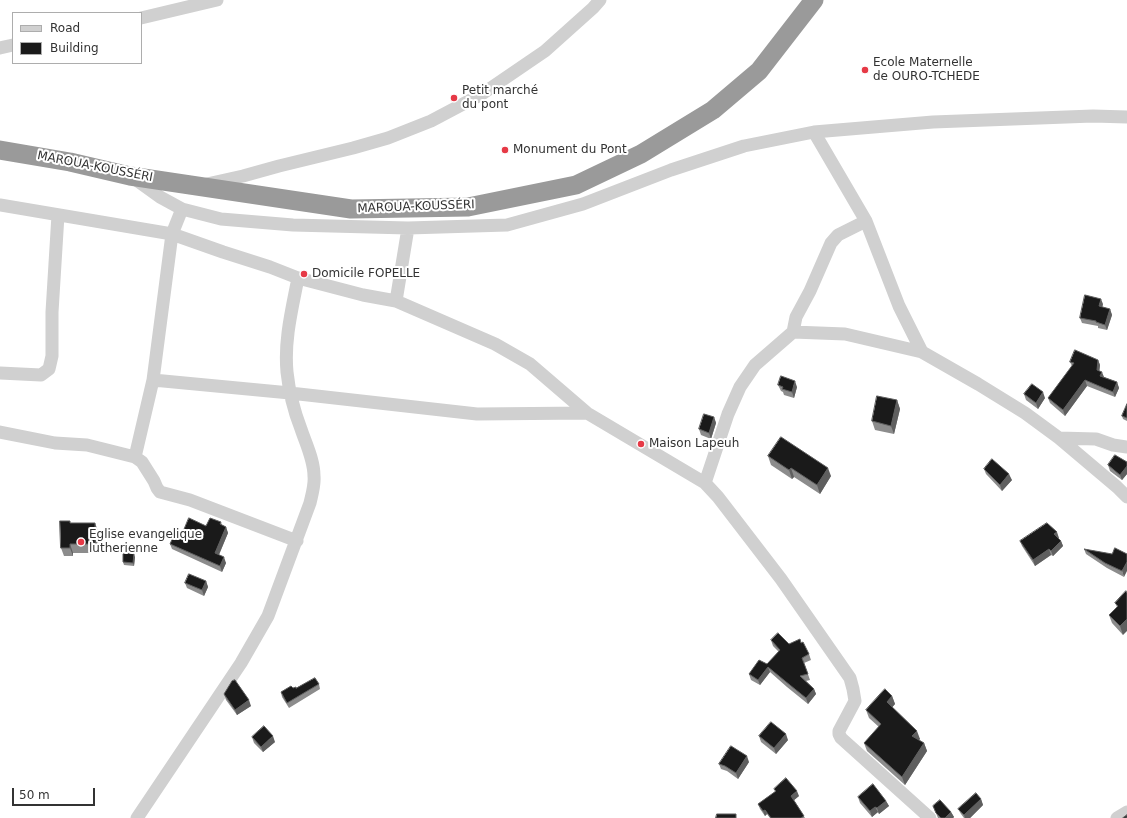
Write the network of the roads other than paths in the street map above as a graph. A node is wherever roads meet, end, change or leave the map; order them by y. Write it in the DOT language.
graph roads {
  1 [pos="217,0"];
  2 [pos="600,0"];
  3 [pos="814,0"];
  4 [pos="142,18"];
  5 [pos="12,45"];
  6 [pos="0,48"];
  7 [pos="1127,117"];
  8 [pos="814,132"];
  9 [pos="0,150"];
  10 [pos="130,176"];
  11 [pos="200,186"];
  12 [pos="0,205"];
  13 [pos="182,209"];
  14 [pos="58,215"];
  15 [pos="866,221"];
  16 [pos="408,228"];
  17 [pos="172,234"];
  18 [pos="298,278"];
  19 [pos="396,302"];
  20 [pos="793,332"];
  21 [pos="922,352"];
  22 [pos="0,373"];
  23 [pos="153,380"];
  24 [pos="290,393"];
  25 [pos="587,413"];
  26 [pos="0,432"];
  27 [pos="1059,438"];
  28 [pos="1127,447"];
  29 [pos="134,457"];
  30 [pos="705,483"];
  31 [pos="1127,497"];
  32 [pos="297,541"];
  33 [pos="1127,812"];
  34 [pos="137,818"];
  35 [pos="930,818"];
  36 [pos="1117,818"];
  1 -- 4 [label="street"];
  2 -- 11 [label="street"];
  3 -- 11 [label="highway, MAROUA-KOUSSÉRI"];
  5 -- 6 [label="street"];
  7 -- 8 [label="street"];
  8 -- 15 [label="street"];
  8 -- 16 [label="street"];
  9 -- 10 [label="highway, MAROUA-KOUSSÉRI"];
  10 -- 11 [label="highway, MAROUA-KOUSSÉRI"];
  10 -- 13 [label="street"];
  12 -- 14 [label="street"];
  13 -- 16 [label="street"];
  13 -- 17 [label="street"];
  14 -- 17 [label="street"];
  14 -- 22 [label="street"];
  15 -- 20 [label="street"];
  15 -- 21 [label="street"];
  16 -- 19 [label="street"];
  17 -- 18 [label="street"];
  17 -- 23 [label="street"];
  18 -- 19 [label="street"];
  18 -- 24 [label="street"];
  19 -- 25 [label="street"];
  20 -- 21 [label="street"];
  20 -- 30 [label="street"];
  21 -- 27 [label="street"];
  23 -- 24 [label="street"];
  23 -- 29 [label="street"];
  24 -- 25 [label="street"];
  24 -- 32 [label="street"];
  25 -- 30 [label="street"];
  26 -- 29 [label="street"];
  27 -- 28 [label="street"];
  27 -- 31 [label="street"];
  29 -- 32 [label="street"];
  30 -- 35 [label="street"];
  32 -- 34 [label="street"];
  33 -- 36 [label="street"];
}
